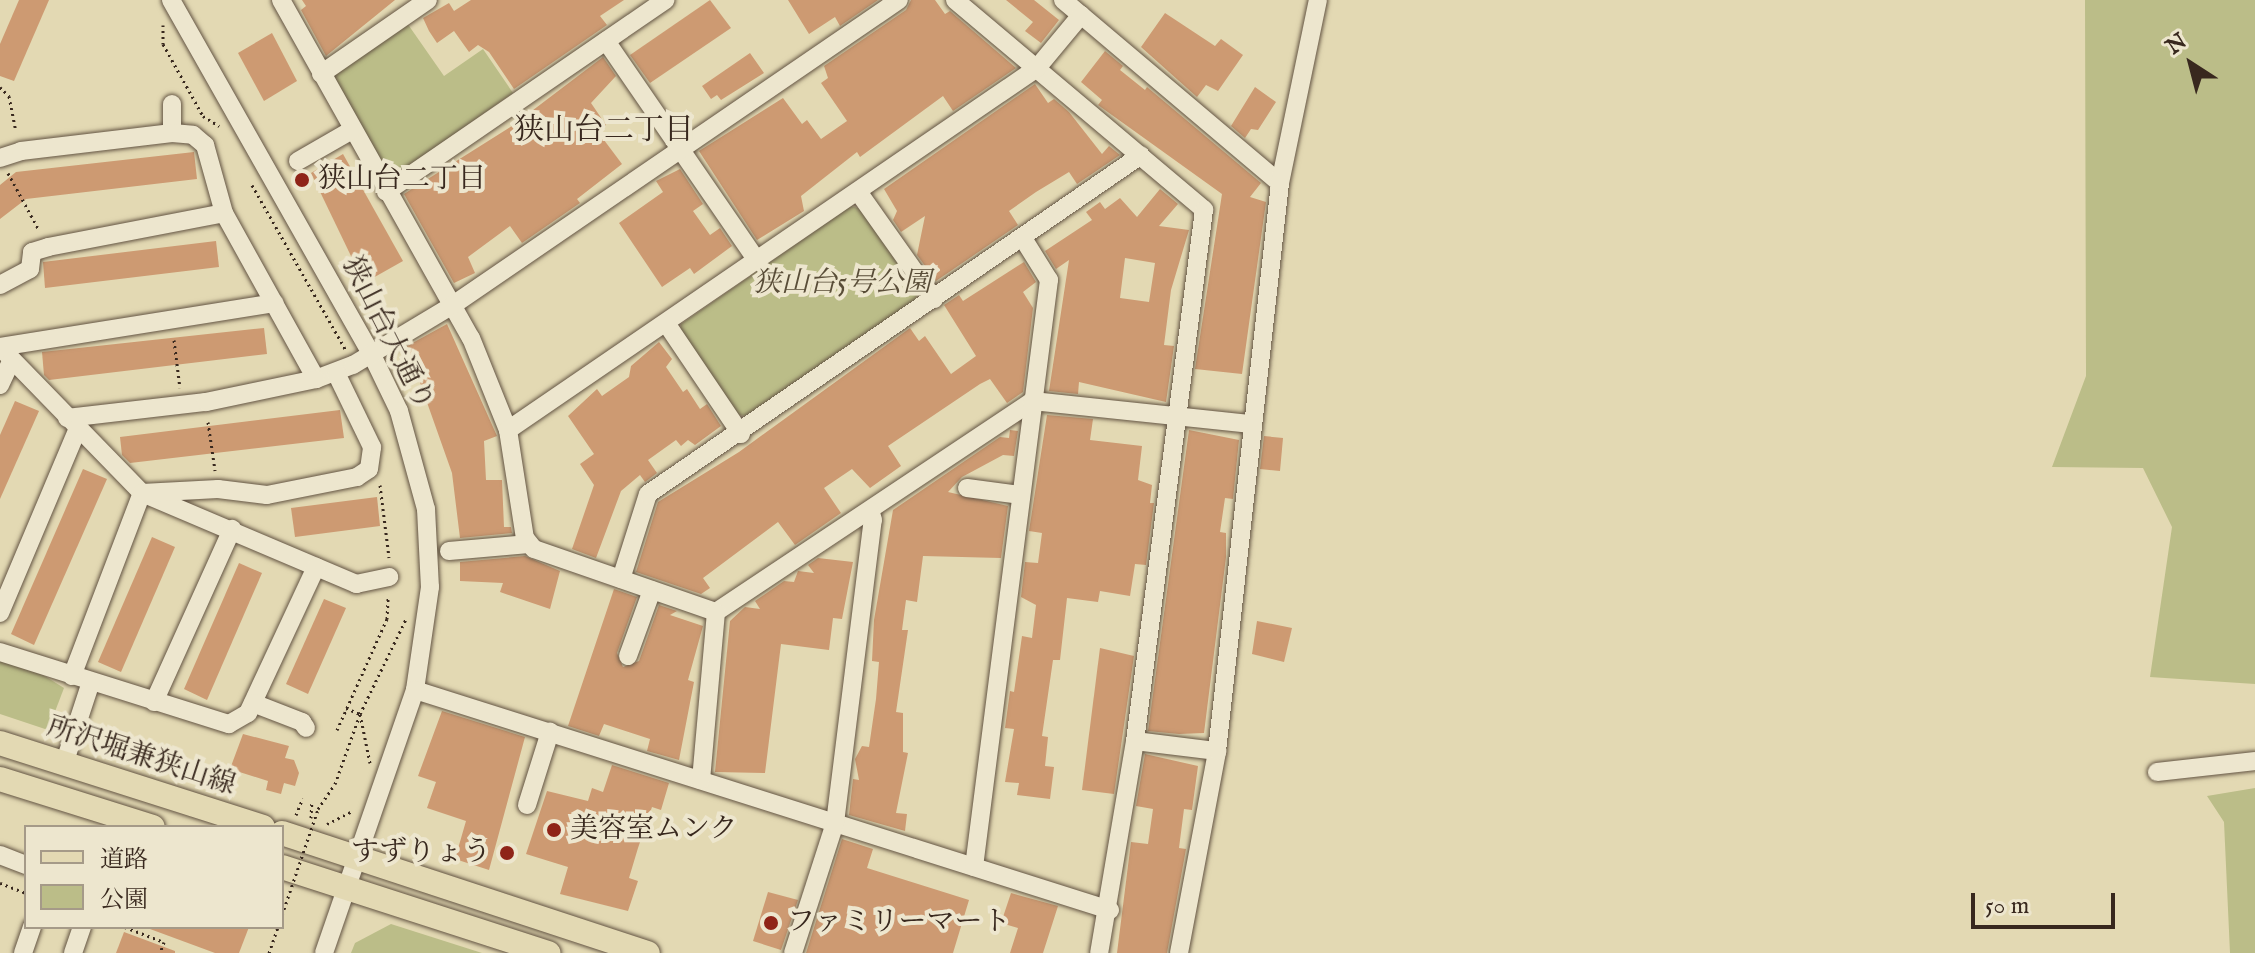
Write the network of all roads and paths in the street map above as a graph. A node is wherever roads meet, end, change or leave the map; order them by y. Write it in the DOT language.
graph roads {
  1 [pos="171,0"];
  2 [pos="281,0"];
  3 [pos="428,0"];
  4 [pos="665,0"];
  5 [pos="899,0"];
  6 [pos="955,0"];
  7 [pos="1063,0"];
  8 [pos="1318,0"];
  9 [pos="156,12"];
  10 [pos="1081,15"];
  11 [pos="606,41"];
  12 [pos="1037,68"];
  13 [pos="321,74"];
  14 [pos="0,87"];
  15 [pos="172,104"];
  16 [pos="352,130"];
  17 [pos="172,133"];
  18 [pos="227,139"];
  19 [pos="680,149"];
  20 [pos="21,151"];
  21 [pos="1141,155"];
  22 [pos="298,161"];
  23 [pos="4,165"];
  24 [pos="249,179"];
  25 [pos="1280,183"];
  26 [pos="386,192"];
  27 [pos="859,193"];
  28 [pos="224,213"];
  29 [pos="1024,240"];
  30 [pos="48,247"];
  31 [pos="757,261"];
  32 [pos="0,285"];
  33 [pos="934,299"];
  34 [pos="275,303"];
  35 [pos="453,305"];
  36 [pos="171,316"];
  37 [pos="666,323"];
  38 [pos="4,352"];
  39 [pos="371,353"];
  40 [pos="345,369"];
  41 [pos="316,379"];
  42 [pos="0,385"];
  43 [pos="1032,401"];
  44 [pos="206,402"];
  45 [pos="181,405"];
  46 [pos="1176,415"];
  47 [pos="72,423"];
  48 [pos="1250,424"];
  49 [pos="508,430"];
  50 [pos="741,434"];
  51 [pos="369,469"];
  52 [pos="967,488"];
  53 [pos="218,489"];
  54 [pos="142,493"];
  55 [pos="1020,495"];
  56 [pos="870,510"];
  57 [pos="232,529"];
  58 [pos="529,544"];
  59 [pos="449,551"];
  60 [pos="316,567"];
  61 [pos="389,577"];
  62 [pos="621,579"];
  63 [pos="652,590"];
  64 [pos="716,612"];
  65 [pos="0,613"];
  66 [pos="405,640"];
  67 [pos="0,652"];
  68 [pos="628,656"];
  69 [pos="72,676"];
  70 [pos="91,682"];
  71 [pos="415,690"];
  72 [pos="154,702"];
  73 [pos="253,703"];
  74 [pos="346,708"];
  75 [pos="360,714"];
  76 [pos="306,728"];
  77 [pos="337,730"];
  78 [pos="550,732"];
  79 [pos="1135,741"];
  80 [pos="0,743"];
  81 [pos="375,749"];
  82 [pos="1217,751"];
  83 [pos="2255,761"];
  84 [pos="370,763"];
  85 [pos="64,764"];
  86 [pos="2157,772"];
  87 [pos="366,775"];
  88 [pos="0,779"];
  89 [pos="701,780"];
  90 [pos="303,798"];
  91 [pos="358,798"];
  92 [pos="312,801"];
  93 [pos="527,805"];
  94 [pos="314,819"];
  95 [pos="122,822"];
  96 [pos="835,823"];
  97 [pos="257,825"];
  98 [pos="294,827"];
  99 [pos="0,855"];
  100 [pos="359,857"];
  101 [pos="24,864"];
  102 [pos="974,867"];
  103 [pos="284,868"];
  104 [pos="0,883"];
  105 [pos="347,888"];
  106 [pos="24,892"];
  107 [pos="284,909"];
  108 [pos="1110,910"];
  109 [pos="31,929"];
  110 [pos="81,929"];
  111 [pos="130,929"];
  112 [pos="277,929"];
  113 [pos="23,953"];
  114 [pos="73,953"];
  115 [pos="160,953"];
  116 [pos="269,953"];
  117 [pos="324,953"];
  118 [pos="548,953"];
  119 [pos="648,953"];
  120 [pos="793,953"];
  121 [pos="1099,953"];
  122 [pos="1179,953"];
  1 -- 39 [label="street, 狭山台大通り"];
  2 -- 13 [label="street"];
  3 -- 13 [label="street"];
  4 -- 11 [label="street"];
  5 -- 19 [label="street"];
  6 -- 12 [label="street"];
  7 -- 10 [label="street"];
  8 -- 25 [label="street"];
  9 -- 18 [label="path"];
  10 -- 12 [label="street"];
  10 -- 25 [label="street"];
  11 -- 19 [label="street"];
  11 -- 26 [label="street"];
  12 -- 21 [label="street"];
  12 -- 27 [label="street"];
  13 -- 16 [label="street"];
  14 -- 20 [label="path"];
  15 -- 17 [label="street"];
  16 -- 22 [label="street"];
  16 -- 26 [label="street"];
  17 -- 20 [label="street"];
  17 -- 28 [label="street"];
  19 -- 31 [label="street"];
  19 -- 35 [label="street"];
  20 -- 23 [label="street"];
  21 -- 29 [label="street"];
  21 -- 46 [label="street"];
  23 -- 30 [label="path"];
  24 -- 40 [label="path"];
  25 -- 48 [label="street"];
  26 -- 35 [label="street"];
  27 -- 31 [label="street"];
  27 -- 33 [label="street"];
  28 -- 30 [label="street"];
  28 -- 34 [label="street"];
  29 -- 33 [label="street"];
  29 -- 43 [label="street"];
  30 -- 32 [label="street"];
  31 -- 37 [label="street"];
  33 -- 50 [label="street"];
  34 -- 36 [label="street"];
  34 -- 41 [label="street"];
  35 -- 39 [label="street"];
  35 -- 49 [label="street"];
  36 -- 38 [label="street"];
  36 -- 45 [label="path"];
  37 -- 49 [label="street"];
  37 -- 50 [label="street"];
  38 -- 42 [label="street"];
  38 -- 47 [label="street"];
  39 -- 40 [label="street"];
  39 -- 71 [label="street, 狭山台大通り"];
  40 -- 41 [label="street"];
  40 -- 51 [label="street"];
  41 -- 44 [label="street"];
  43 -- 46 [label="street"];
  43 -- 55 [label="street"];
  43 -- 56 [label="street"];
  44 -- 45 [label="street"];
  44 -- 53 [label="path"];
  45 -- 47 [label="street"];
  46 -- 48 [label="street"];
  46 -- 79 [label="street"];
  47 -- 54 [label="street"];
  47 -- 65 [label="street"];
  48 -- 82 [label="street"];
  49 -- 58 [label="street"];
  50 -- 62 [label="street"];
  51 -- 53 [label="street"];
  51 -- 61 [label="path"];
  52 -- 55 [label="street"];
  53 -- 54 [label="street"];
  54 -- 57 [label="street"];
  54 -- 69 [label="street"];
  55 -- 102 [label="street"];
  56 -- 64 [label="street"];
  56 -- 96 [label="street"];
  57 -- 60 [label="street"];
  57 -- 72 [label="street"];
  58 -- 59 [label="street"];
  58 -- 62 [label="street"];
  60 -- 61 [label="street"];
  60 -- 73 [label="street"];
  61 -- 74 [label="path"];
  62 -- 63 [label="street"];
  63 -- 64 [label="street"];
  63 -- 68 [label="street"];
  64 -- 89 [label="street"];
  66 -- 75 [label="path"];
  67 -- 69 [label="street"];
  69 -- 70 [label="street"];
  70 -- 72 [label="street"];
  70 -- 85 [label="street"];
  71 -- 78 [label="street"];
  71 -- 100 [label="street, 狭山台大通り"];
  72 -- 73 [label="street"];
  73 -- 76 [label="street"];
  74 -- 75 [label="path"];
  74 -- 77 [label="path"];
  75 -- 84 [label="path"];
  75 -- 94 [label="path, bridge"];
  78 -- 89 [label="street"];
  78 -- 93 [label="street"];
  79 -- 82 [label="street"];
  79 -- 108 [label="street"];
  80 -- 85 [label="main road, 所沢堀兼狭山線"];
  81 -- 84 [label="path"];
  82 -- 122 [label="street"];
  83 -- 86 [label="street"];
  84 -- 87 [label="path"];
  85 -- 97 [label="main road, 所沢堀兼狭山線"];
  88 -- 95 [label="main road"];
  89 -- 96 [label="street"];
  90 -- 98 [label="path"];
  91 -- 98 [label="path"];
  92 -- 94 [label="path"];
  94 -- 107 [label="path, bridge"];
  96 -- 102 [label="street"];
  96 -- 120 [label="street"];
  98 -- 100 [label="main road"];
  99 -- 101 [label="street"];
  100 -- 105 [label="street, 狭山台大通り"];
  100 -- 119 [label="main road"];
  102 -- 108 [label="street"];
  103 -- 105 [label="main road"];
  104 -- 106 [label="path"];
  105 -- 117 [label="street, 狭山台大通り"];
  105 -- 118 [label="main road"];
  108 -- 121 [label="street"];
  109 -- 113 [label="street"];
  110 -- 114 [label="street"];
  111 -- 115 [label="path"];
  112 -- 116 [label="path"];
}
